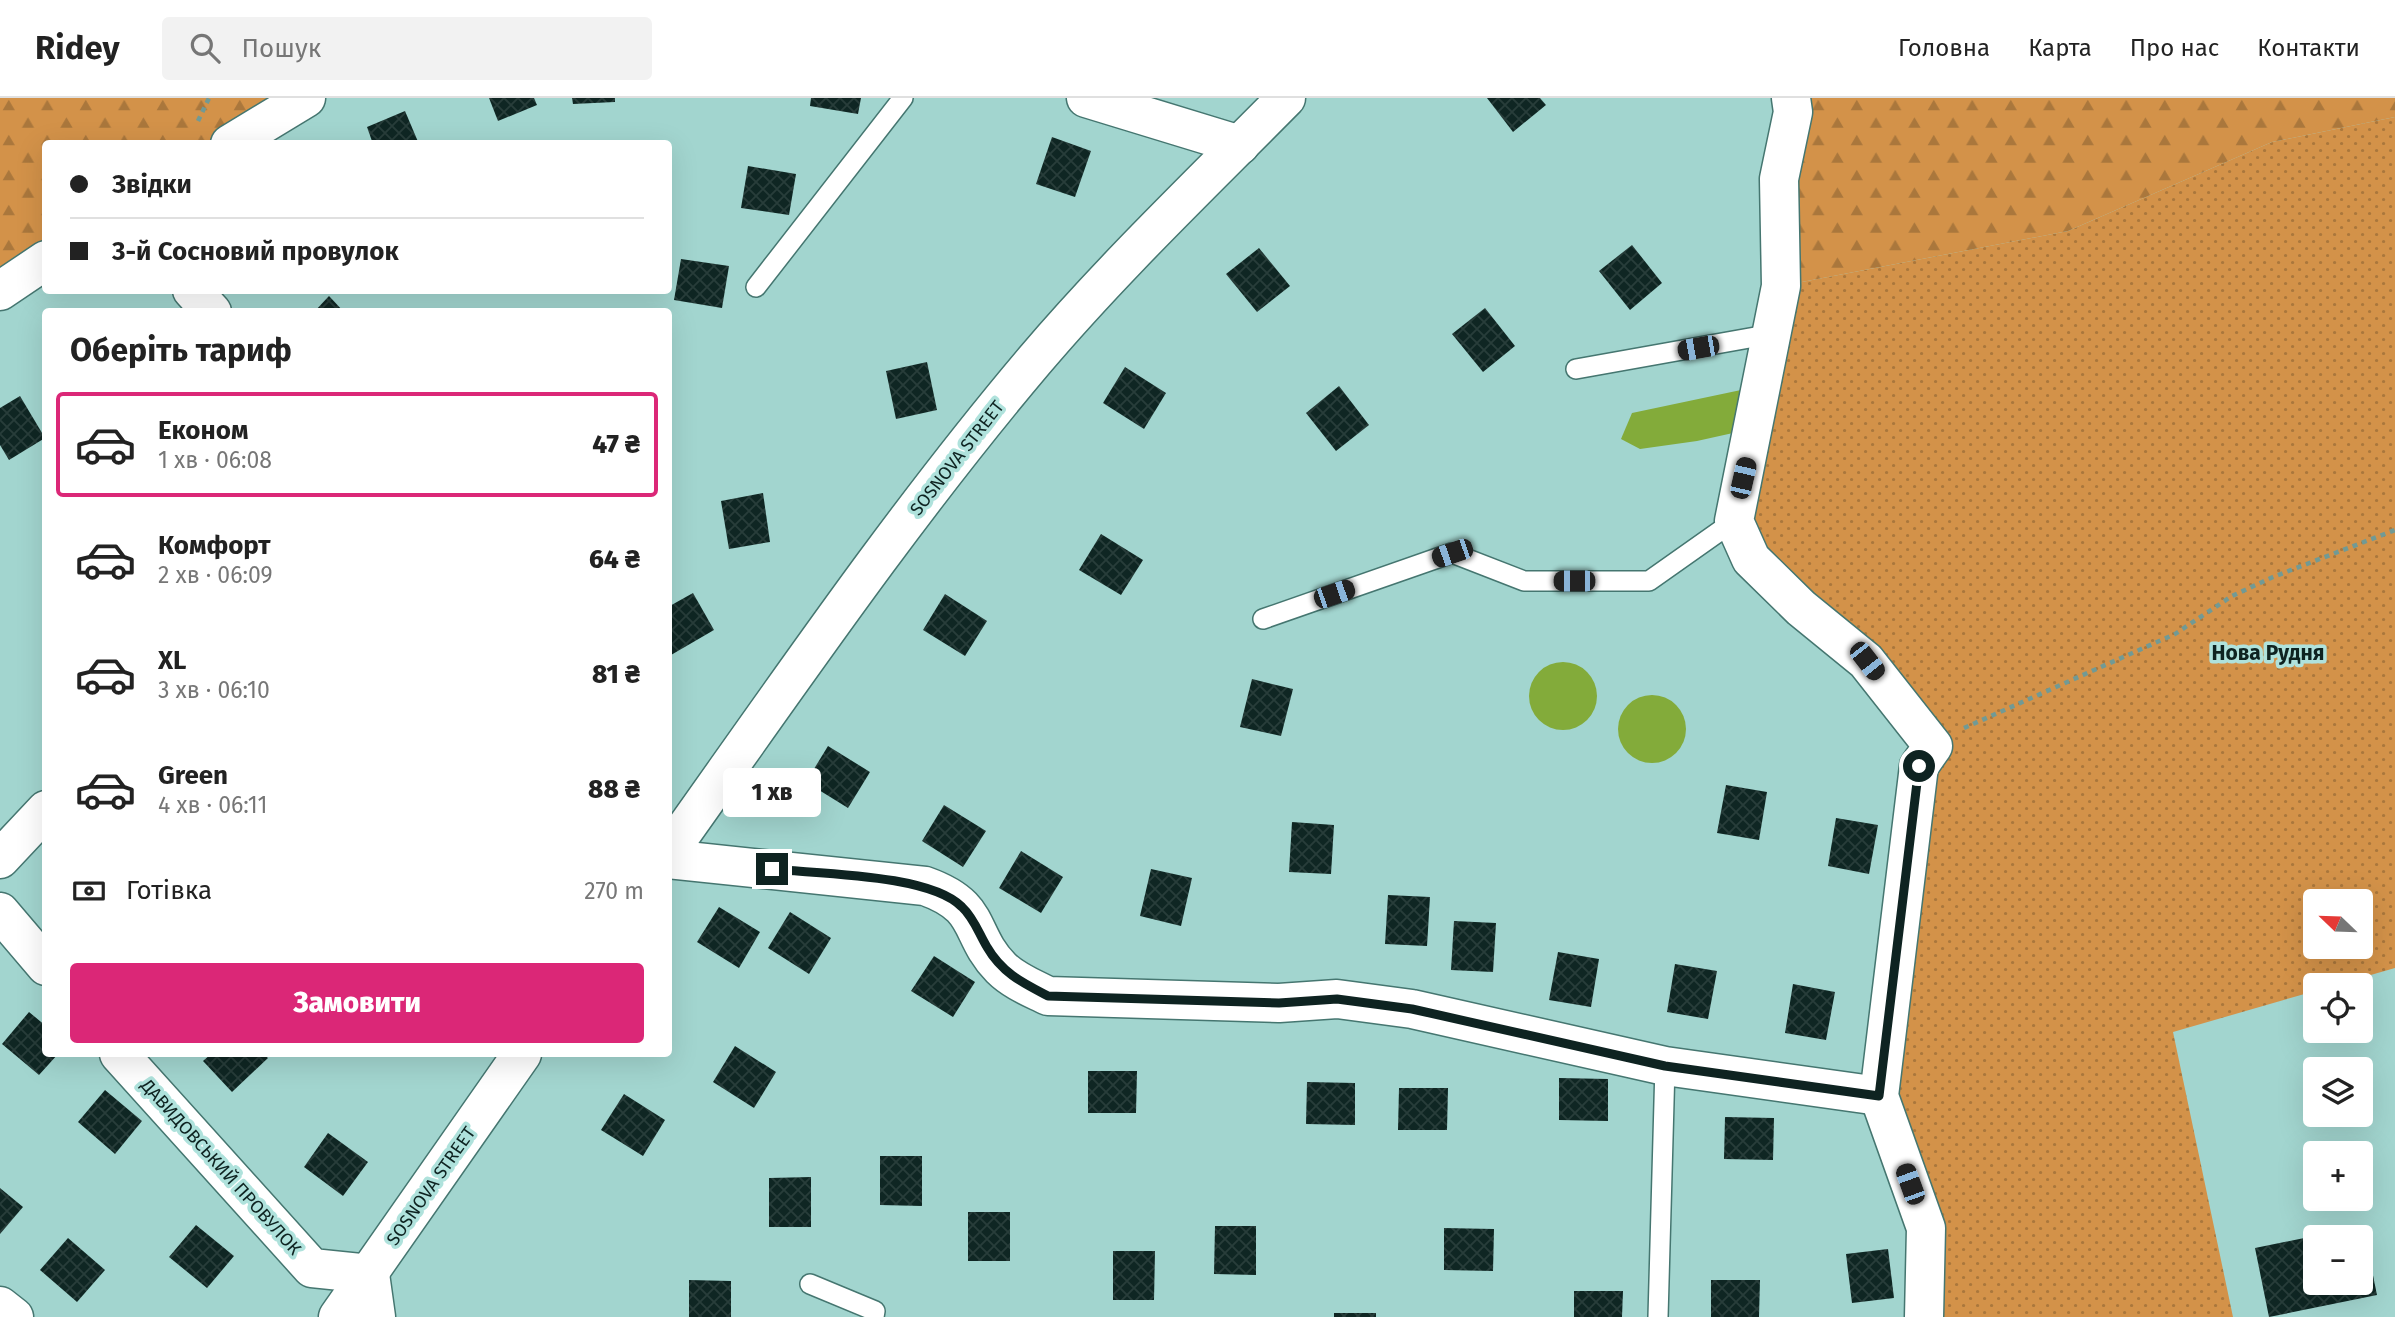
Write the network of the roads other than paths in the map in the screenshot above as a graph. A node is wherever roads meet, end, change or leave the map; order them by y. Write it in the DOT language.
graph roads {
  1 [pos="306,98"];
  2 [pos="903,98"];
  3 [pos="1086,98"];
  4 [pos="1286,98"];
  5 [pos="1791,98"];
  6 [pos="237,140"];
  7 [pos="1240,145"];
  8 [pos="42,263"];
  9 [pos="756,287"];
  10 [pos="0,291"];
  11 [pos="196,294"];
  12 [pos="208,308"];
  13 [pos="1772,334"];
  14 [pos="1576,369"];
  15 [pos="1734,521"];
  16 [pos="1263,619"];
  17 [pos="42,814"];
  18 [pos="672,847"];
  19 [pos="0,859"];
  20 [pos="672,859"];
  21 [pos="0,912"];
  22 [pos="42,961"];
  23 [pos="123,1057"];
  24 [pos="518,1057"];
  25 [pos="1665,1066"];
  26 [pos="1879,1096"];
  27 [pos="370,1274"];
  28 [pos="810,1284"];
  29 [pos="0,1306"];
  30 [pos="14,1317"];
  31 [pos="338,1317"];
  32 [pos="376,1317"];
  33 [pos="874,1317"];
  34 [pos="1658,1317"];
  35 [pos="1924,1317"];
  1 -- 6 [label="street"];
  2 -- 9 [label="lane"];
  3 -- 7 [label="street"];
  4 -- 7 [label="street, SOSNOVA STREET"];
  5 -- 13 [label="street"];
  7 -- 18 [label="street, SOSNOVA STREET"];
  8 -- 10 [label="street"];
  11 -- 12 [label="street"];
  13 -- 14 [label="lane"];
  13 -- 15 [label="street"];
  15 -- 16 [label="lane"];
  15 -- 26 [label="street"];
  17 -- 19 [label="street"];
  20 -- 25 [label="street"];
  21 -- 22 [label="street"];
  23 -- 27 [label="street, ДАВИДОВСЬКИЙ ПРОВУЛОК"];
  24 -- 27 [label="street, SOSNOVA STREET"];
  25 -- 26 [label="street"];
  25 -- 34 [label="lane"];
  26 -- 35 [label="street"];
  27 -- 31 [label="street, SOSNOVA STREET"];
  27 -- 32 [label="street"];
  28 -- 33 [label="lane"];
  29 -- 30 [label="street"];
}
